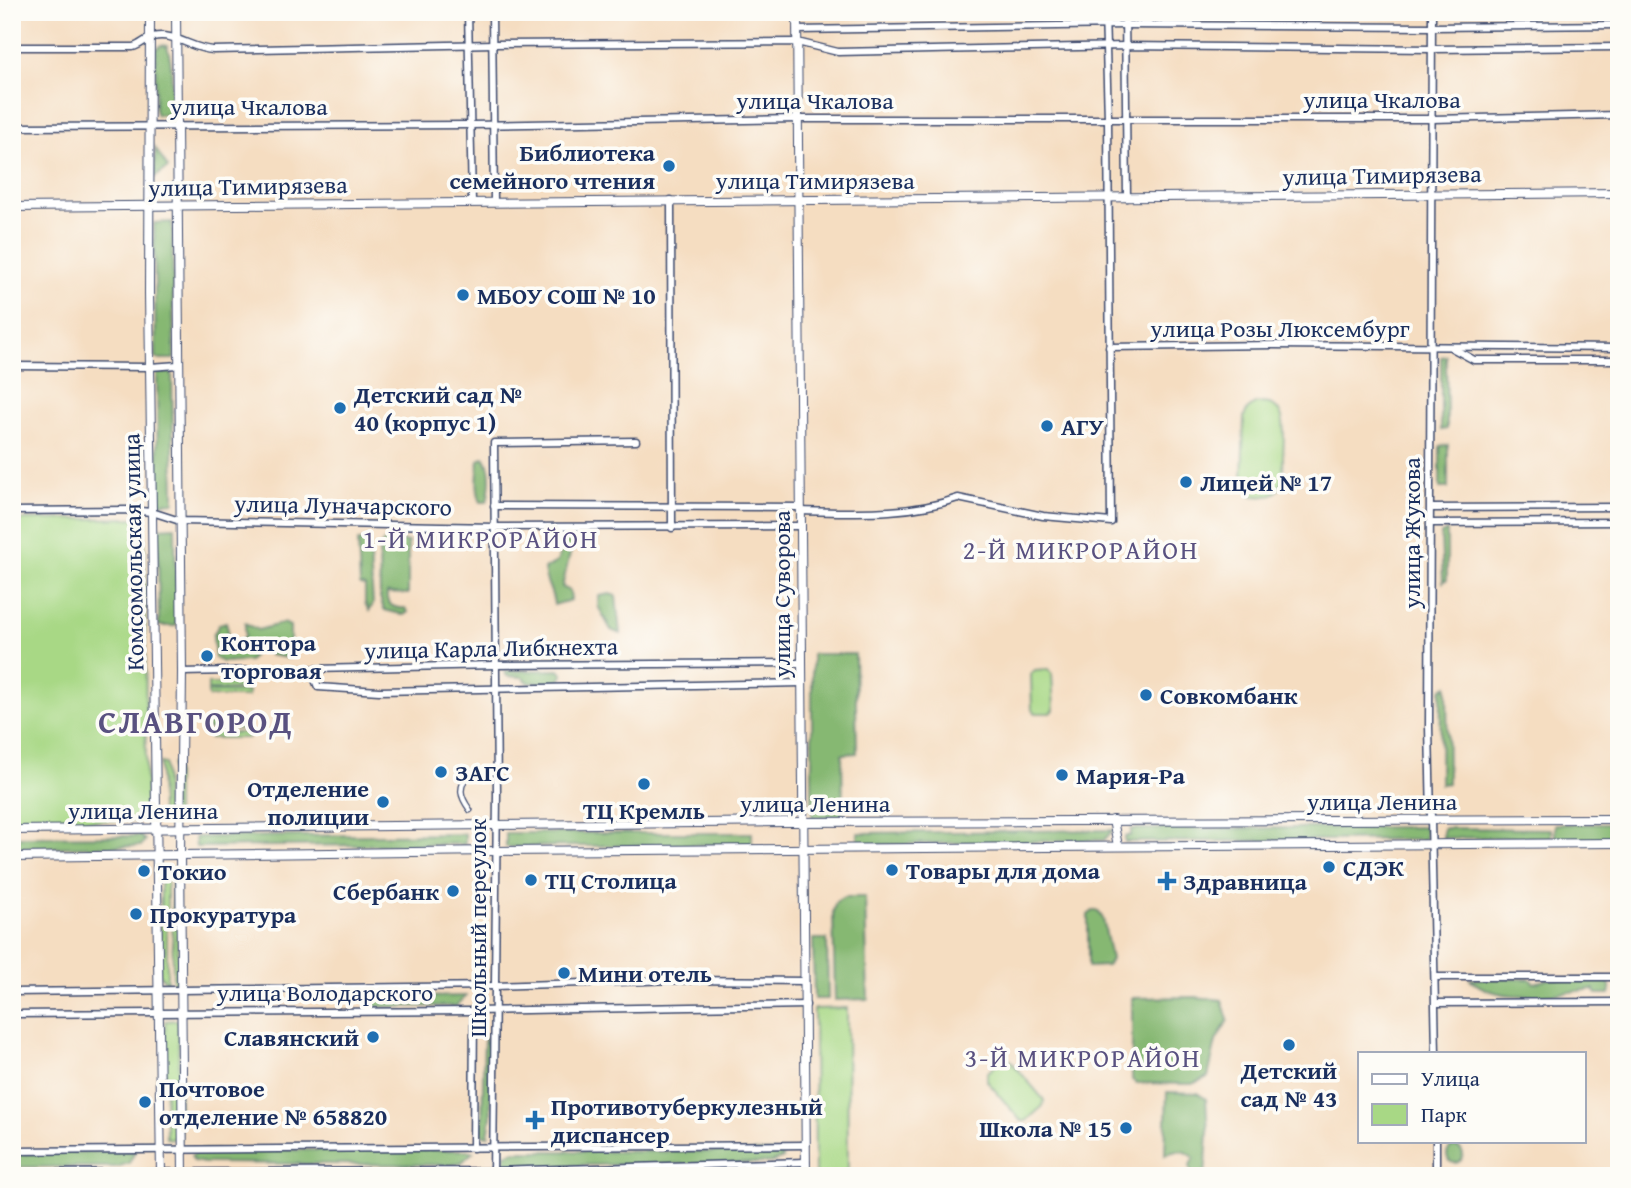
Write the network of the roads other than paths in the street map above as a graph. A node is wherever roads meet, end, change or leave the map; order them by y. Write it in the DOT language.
graph roads {
  1 [pos="150,12"];
  2 [pos="176,12"];
  3 [pos="468,12"];
  4 [pos="492,12"];
  5 [pos="797,12"];
  6 [pos="1105,12"];
  7 [pos="1125,12"];
  8 [pos="1432,12"];
  9 [pos="1125,25"];
  10 [pos="1619,25"];
  11 [pos="1105,26"];
  12 [pos="1432,27"];
  13 [pos="797,30"];
  14 [pos="150,38"];
  15 [pos="176,38"];
  16 [pos="797,42"];
  17 [pos="469,44"];
  18 [pos="494,44"];
  19 [pos="1125,46"];
  20 [pos="12,47"];
  21 [pos="1106,47"];
  22 [pos="1619,47"];
  23 [pos="1432,49"];
  24 [pos="1619,115"];
  25 [pos="797,119"];
  26 [pos="1108,119"];
  27 [pos="1126,119"];
  28 [pos="1432,119"];
  29 [pos="494,124"];
  30 [pos="150,125"];
  31 [pos="175,125"];
  32 [pos="471,125"];
  33 [pos="12,127"];
  34 [pos="1433,193"];
  35 [pos="1619,193"];
  36 [pos="1109,197"];
  37 [pos="1127,198"];
  38 [pos="798,200"];
  39 [pos="671,201"];
  40 [pos="472,202"];
  41 [pos="494,202"];
  42 [pos="12,207"];
  43 [pos="149,207"];
  44 [pos="176,207"];
  45 [pos="1109,347"];
  46 [pos="1432,348"];
  47 [pos="1451,348"];
  48 [pos="1619,348"];
  49 [pos="1619,360"];
  50 [pos="178,365"];
  51 [pos="12,366"];
  52 [pos="150,367"];
  53 [pos="636,441"];
  54 [pos="494,506"];
  55 [pos="672,507"];
  56 [pos="1619,507"];
  57 [pos="1431,508"];
  58 [pos="800,509"];
  59 [pos="12,511"];
  60 [pos="152,512"];
  61 [pos="180,521"];
  62 [pos="1619,522"];
  63 [pos="1431,523"];
  64 [pos="800,526"];
  65 [pos="494,527"];
  66 [pos="673,528"];
  67 [pos="801,663"];
  68 [pos="495,665"];
  69 [pos="312,670"];
  70 [pos="182,671"];
  71 [pos="801,683"];
  72 [pos="495,690"];
  73 [pos="470,772"];
  74 [pos="470,810"];
  75 [pos="1619,819"];
  76 [pos="1113,820"];
  77 [pos="1431,820"];
  78 [pos="803,822"];
  79 [pos="496,826"];
  80 [pos="180,829"];
  81 [pos="12,830"];
  82 [pos="156,830"];
  83 [pos="1619,843"];
  84 [pos="1431,844"];
  85 [pos="1118,846"];
  86 [pos="804,849"];
  87 [pos="496,850"];
  88 [pos="157,856"];
  89 [pos="180,856"];
  90 [pos="12,857"];
  91 [pos="1435,977"];
  92 [pos="1619,977"];
  93 [pos="805,981"];
  94 [pos="496,986"];
  95 [pos="159,990"];
  96 [pos="181,990"];
  97 [pos="12,992"];
  98 [pos="1619,1002"];
  99 [pos="1436,1003"];
  100 [pos="806,1005"];
  101 [pos="474,1011"];
  102 [pos="496,1011"];
  103 [pos="159,1012"];
  104 [pos="181,1012"];
  105 [pos="12,1014"];
  106 [pos="1436,1052"];
  107 [pos="1436,1142"];
  108 [pos="806,1145"];
  109 [pos="494,1147"];
  110 [pos="473,1148"];
  111 [pos="183,1149"];
  112 [pos="160,1150"];
  113 [pos="12,1151"];
  114 [pos="806,1162"];
  115 [pos="12,1173"];
  116 [pos="161,1174"];
  117 [pos="183,1174"];
  118 [pos="493,1174"];
  119 [pos="806,1176"];
  120 [pos="1436,1176"];
  1 -- 14 [label="street, Комсомольская улица"];
  2 -- 15 [label="street, Комсомольская улица"];
  3 -- 17 [label="street"];
  4 -- 18 [label="street"];
  5 -- 13 [label="street, улица Суворова"];
  6 -- 11 [label="street"];
  7 -- 9 [label="street"];
  8 -- 12 [label="street, улица Жукова"];
  9 -- 11 [label="street"];
  9 -- 12 [label="street"];
  9 -- 19 [label="street"];
  10 -- 12 [label="street"];
  11 -- 13 [label="street"];
  11 -- 21 [label="street"];
  12 -- 23 [label="street, улица Жукова"];
  13 -- 16 [label="street, улица Суворова"];
  14 -- 15 [label="street"];
  14 -- 20 [label="street"];
  14 -- 30 [label="street, Комсомольская улица"];
  15 -- 17 [label="street"];
  15 -- 31 [label="street, Комсомольская улица"];
  16 -- 18 [label="street"];
  16 -- 21 [label="street"];
  16 -- 25 [label="street, улица Суворова"];
  17 -- 18 [label="street"];
  17 -- 32 [label="street"];
  18 -- 29 [label="street"];
  19 -- 21 [label="street"];
  19 -- 23 [label="street"];
  19 -- 27 [label="street"];
  21 -- 26 [label="street"];
  22 -- 23 [label="street"];
  23 -- 28 [label="street, улица Жукова"];
  24 -- 28 [label="street, улица Чкалова"];
  25 -- 26 [label="street, улица Чкалова"];
  25 -- 29 [label="street, улица Чкалова"];
  25 -- 38 [label="street, улица Суворова"];
  26 -- 27 [label="street, улица Чкалова"];
  26 -- 36 [label="street"];
  27 -- 28 [label="street, улица Чкалова"];
  27 -- 37 [label="street"];
  28 -- 34 [label="street, улица Жукова"];
  29 -- 32 [label="street, улица Чкалова"];
  29 -- 41 [label="street"];
  30 -- 31 [label="street, улица Чкалова"];
  30 -- 33 [label="street, улица Чкалова"];
  30 -- 43 [label="street, Комсомольская улица"];
  31 -- 32 [label="street, улица Чкалова"];
  31 -- 44 [label="street, Комсомольская улица"];
  32 -- 40 [label="street"];
  34 -- 35 [label="street, улица Тимирязева"];
  34 -- 37 [label="street, улица Тимирязева"];
  34 -- 46 [label="street, улица Жукова"];
  36 -- 37 [label="street, улица Тимирязева"];
  36 -- 38 [label="street, улица Тимирязева"];
  36 -- 45 [label="street"];
  38 -- 39 [label="street, улица Тимирязева"];
  38 -- 58 [label="street, улица Суворова"];
  39 -- 41 [label="street, улица Тимирязева"];
  39 -- 55 [label="street"];
  40 -- 41 [label="street, улица Тимирязева"];
  40 -- 44 [label="street, улица Тимирязева"];
  42 -- 43 [label="street, улица Тимирязева"];
  43 -- 44 [label="street, улица Тимирязева"];
  43 -- 52 [label="street, Комсомольская улица"];
  44 -- 50 [label="street, Комсомольская улица"];
  45 -- 46 [label="street, улица Розы Люксембург"];
  45 -- 58 [label="street"];
  46 -- 47 [label="street, улица Розы Люксембург"];
  46 -- 57 [label="street, улица Жукова"];
  47 -- 48 [label="street, улица Розы Люксембург"];
  47 -- 49 [label="street, улица Розы Люксембург"];
  50 -- 52 [label="street"];
  50 -- 61 [label="street, Комсомольская улица"];
  51 -- 52 [label="street"];
  52 -- 60 [label="street, Комсомольская улица"];
  53 -- 54 [label="street, Школьный переулок"];
  54 -- 55 [label="street"];
  54 -- 65 [label="street, Школьный переулок"];
  55 -- 58 [label="street"];
  55 -- 66 [label="street"];
  56 -- 57 [label="street"];
  57 -- 63 [label="street, улица Жукова"];
  58 -- 64 [label="street, улица Суворова"];
  59 -- 60 [label="street, улица Луначарского"];
  60 -- 61 [label="street, улица Луначарского"];
  60 -- 82 [label="street, Комсомольская улица"];
  61 -- 65 [label="street, улица Луначарского"];
  61 -- 70 [label="street, Комсомольская улица"];
  62 -- 63 [label="street"];
  63 -- 77 [label="street, улица Жукова"];
  64 -- 66 [label="street, улица Луначарского"];
  64 -- 67 [label="street, улица Суворова"];
  65 -- 66 [label="street, улица Луначарского"];
  65 -- 68 [label="street, Школьный переулок"];
  67 -- 68 [label="street, улица Карла Либкнехта"];
  67 -- 71 [label="street, улица Суворова"];
  68 -- 69 [label="street, улица Карла Либкнехта"];
  68 -- 72 [label="street, Школьный переулок"];
  69 -- 70 [label="street, улица Карла Либкнехта"];
  69 -- 72 [label="street, улица Карла Либкнехта"];
  70 -- 80 [label="street, Комсомольская улица"];
  71 -- 72 [label="street, улица Карла Либкнехта"];
  71 -- 78 [label="street, улица Суворова"];
  72 -- 79 [label="street, Школьный переулок"];
  73 -- 74 [label="street"];
  75 -- 77 [label="street, улица Ленина"];
  76 -- 77 [label="street, улица Ленина"];
  76 -- 78 [label="street, улица Ленина"];
  76 -- 85 [label="street"];
  77 -- 84 [label="street, улица Жукова"];
  78 -- 79 [label="street, улица Ленина"];
  78 -- 86 [label="street, улица Суворова"];
  79 -- 80 [label="street, улица Ленина"];
  79 -- 87 [label="street, Школьный переулок"];
  80 -- 82 [label="street, улица Ленина"];
  80 -- 89 [label="street, Комсомольская улица"];
  81 -- 82 [label="street, улица Ленина"];
  82 -- 88 [label="street, Комсомольская улица"];
  83 -- 84 [label="street, улица Ленина"];
  84 -- 85 [label="street, улица Ленина"];
  84 -- 91 [label="street, улица Жукова"];
  85 -- 86 [label="street, улица Ленина"];
  86 -- 87 [label="street, улица Ленина"];
  86 -- 93 [label="street, улица Суворова"];
  87 -- 89 [label="street, улица Ленина"];
  87 -- 94 [label="street, Школьный переулок"];
  88 -- 89 [label="street, улица Ленина"];
  88 -- 90 [label="street, улица Ленина"];
  88 -- 95 [label="street, Комсомольская улица"];
  89 -- 96 [label="street, Комсомольская улица"];
  91 -- 92 [label="street"];
  91 -- 99 [label="street, улица Жукова"];
  93 -- 94 [label="street, улица Володарского"];
  93 -- 100 [label="street, улица Суворова"];
  94 -- 96 [label="street, улица Володарского"];
  94 -- 102 [label="street, Школьный переулок"];
  95 -- 96 [label="street, улица Володарского"];
  95 -- 97 [label="street, улица Володарского"];
  95 -- 103 [label="street, Комсомольская улица"];
  96 -- 104 [label="street, Комсомольская улица"];
  98 -- 99 [label="street"];
  99 -- 106 [label="street, улица Жукова"];
  100 -- 102 [label="street, улица Володарского"];
  100 -- 108 [label="street, улица Суворова"];
  101 -- 102 [label="street, улица Володарского"];
  101 -- 104 [label="street, улица Володарского"];
  101 -- 110 [label="street"];
  102 -- 109 [label="street, Школьный переулок"];
  103 -- 104 [label="street, улица Володарского"];
  103 -- 105 [label="street, улица Володарского"];
  103 -- 112 [label="street, Комсомольская улица"];
  104 -- 111 [label="street, Комсомольская улица"];
  107 -- 120 [label="street"];
  108 -- 109 [label="street"];
  108 -- 114 [label="street, улица Суворова"];
  109 -- 110 [label="street"];
  109 -- 118 [label="street, Школьный переулок"];
  110 -- 111 [label="street"];
  111 -- 112 [label="street"];
  111 -- 117 [label="street, Комсомольская улица"];
  112 -- 113 [label="street"];
  112 -- 116 [label="street, Комсомольская улица"];
  114 -- 118 [label="street"];
  114 -- 119 [label="street, улица Суворова"];
  115 -- 116 [label="street"];
  116 -- 117 [label="street"];
  117 -- 118 [label="street"];
}
